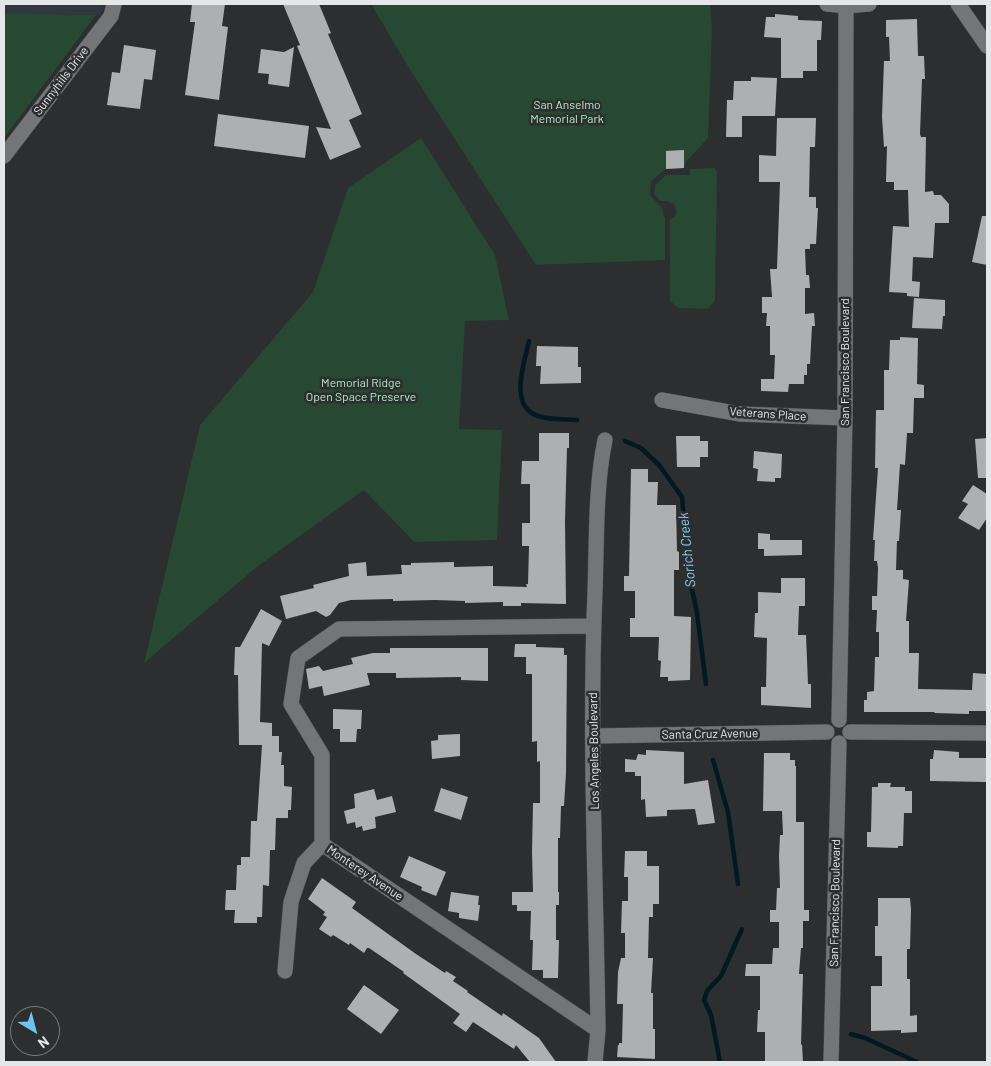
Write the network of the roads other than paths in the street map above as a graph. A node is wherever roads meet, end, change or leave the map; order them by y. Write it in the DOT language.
graph roads {
  1 [pos="114,4"];
  2 [pos="827,4"];
  3 [pos="869,4"];
  4 [pos="958,4"];
  5 [pos="846,5"];
  6 [pos="987,46"];
  7 [pos="4,156"];
  8 [pos="662,400"];
  9 [pos="845,418"];
  10 [pos="605,440"];
  11 [pos="593,626"];
  12 [pos="839,720"];
  13 [pos="827,732"];
  14 [pos="850,732"];
  15 [pos="987,733"];
  16 [pos="593,736"];
  17 [pos="839,743"];
  18 [pos="322,844"];
  19 [pos="285,971"];
  20 [pos="598,1030"];
  21 [pos="594,1062"];
  22 [pos="831,1062"];
  1 -- 7 [label="street, Sunnyhills Drive"];
  2 -- 5 [label="street"];
  3 -- 5 [label="street"];
  4 -- 6 [label="street"];
  5 -- 9 [label="street, San Francisco Boulevard"];
  8 -- 9 [label="street, Veterans Place"];
  9 -- 12 [label="street, San Francisco Boulevard"];
  10 -- 11 [label="street, Los Angeles Boulevard"];
  11 -- 16 [label="street, Los Angeles Boulevard"];
  11 -- 18 [label="street, Monterey Avenue"];
  12 -- 13 [label="street"];
  12 -- 14 [label="street"];
  13 -- 16 [label="street, Santa Cruz Avenue"];
  13 -- 17 [label="street"];
  14 -- 15 [label="street"];
  14 -- 17 [label="street"];
  16 -- 20 [label="street, Los Angeles Boulevard"];
  17 -- 22 [label="street, San Francisco Boulevard"];
  18 -- 19 [label="street"];
  18 -- 20 [label="street, Monterey Avenue"];
  20 -- 21 [label="street, Los Angeles Boulevard"];
}
